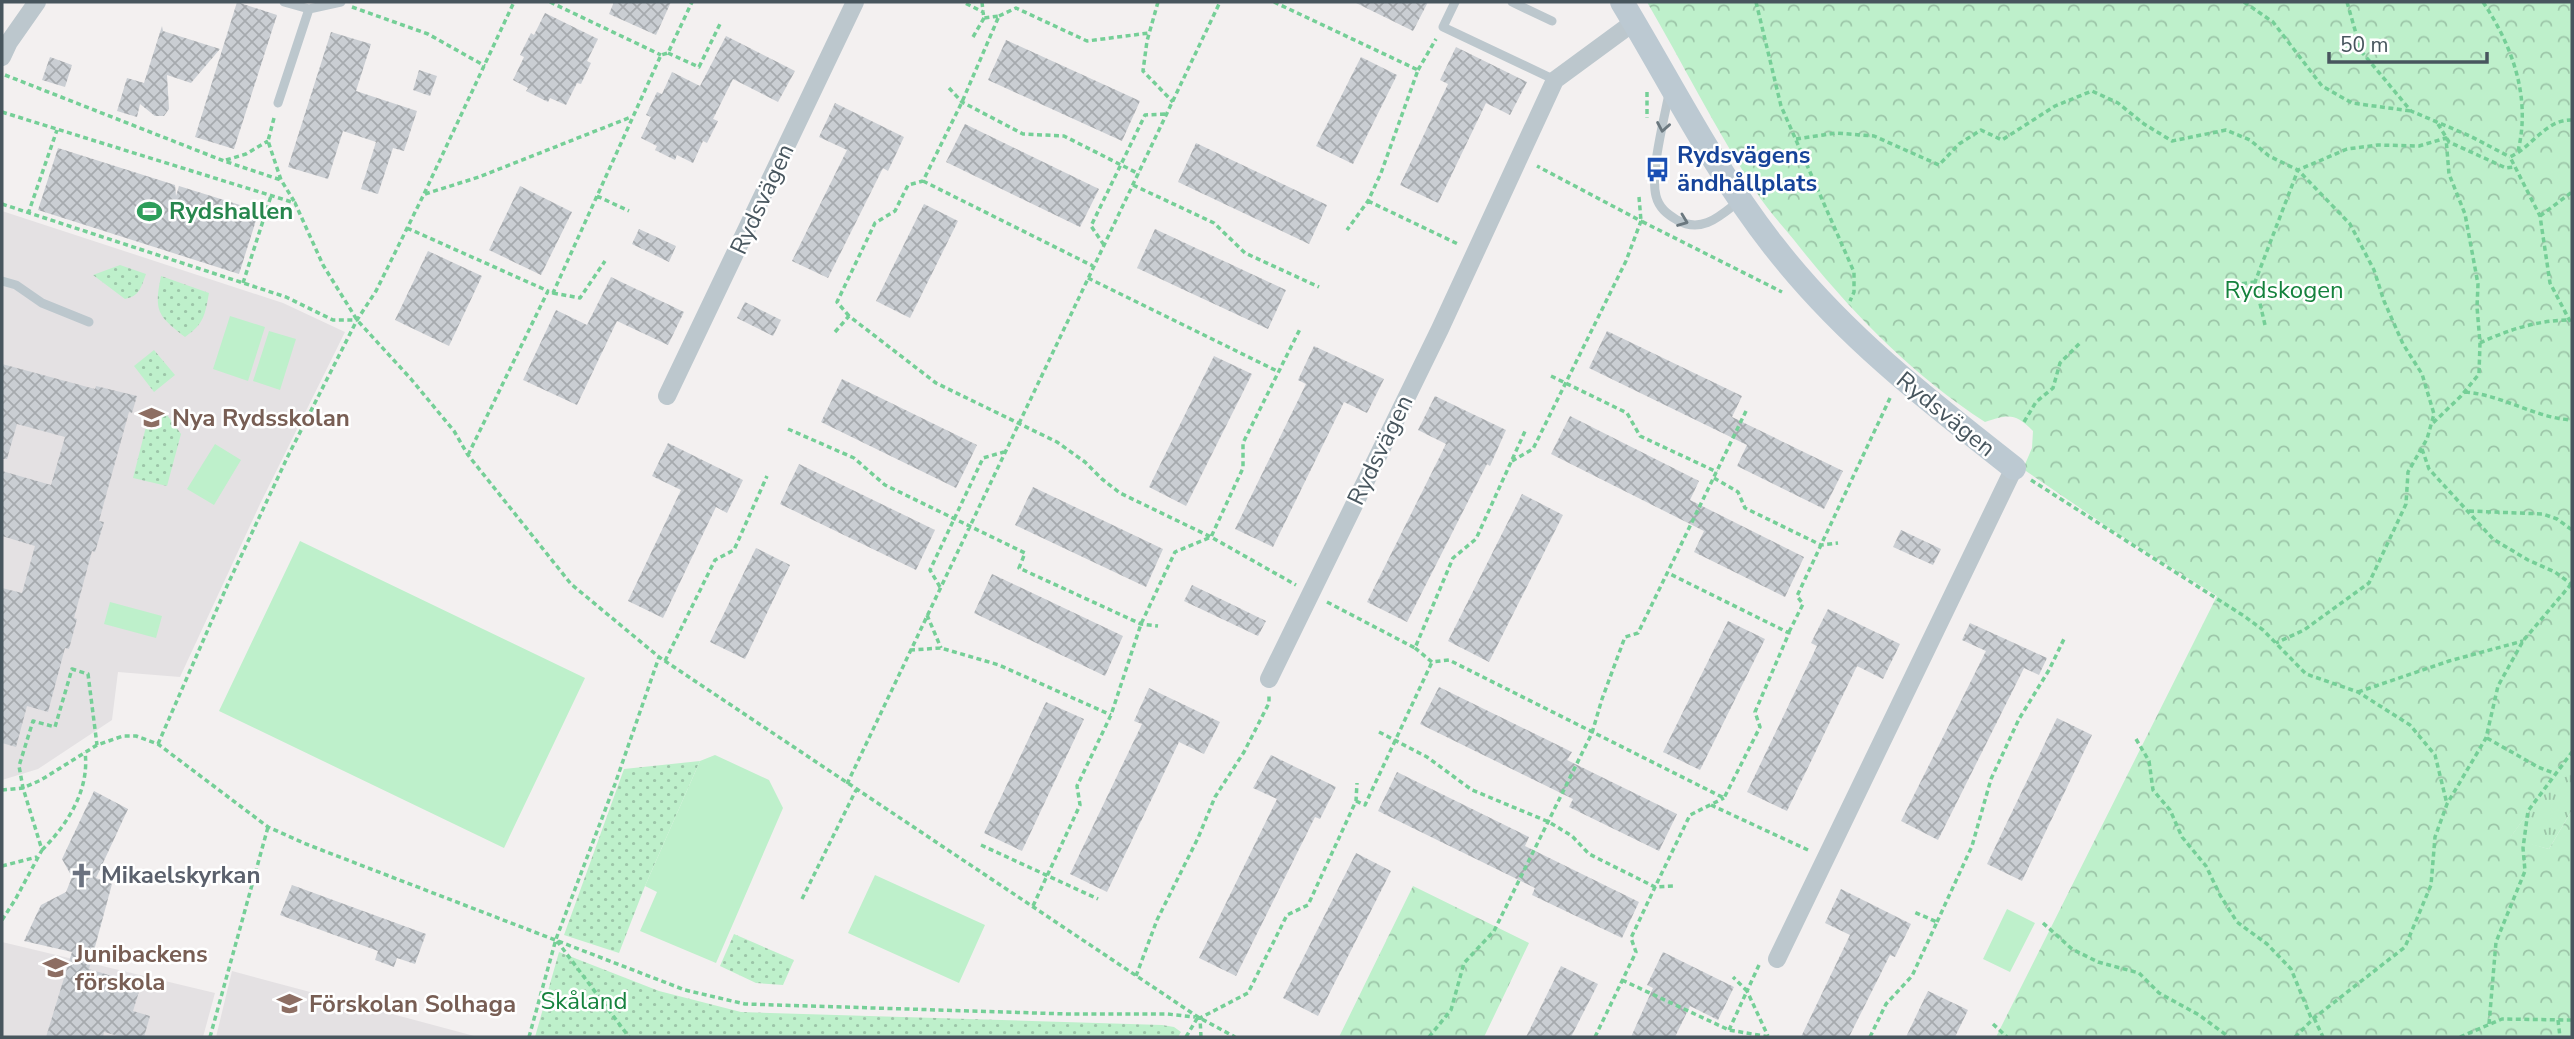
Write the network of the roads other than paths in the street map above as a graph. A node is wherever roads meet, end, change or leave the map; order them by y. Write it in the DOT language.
graph roads {
  1 [pos="37,2"];
  2 [pos="284,2"];
  3 [pos="340,2"];
  4 [pos="855,2"];
  5 [pos="1455,2"];
  6 [pos="1512,2"];
  7 [pos="309,9"];
  8 [pos="1628,12"];
  9 [pos="1552,21"];
  10 [pos="2,57"];
  11 [pos="1555,80"];
  12 [pos="1670,86"];
  13 [pos="278,103"];
  14 [pos="1741,200"];
  15 [pos="2,281"];
  16 [pos="89,322"];
  17 [pos="667,396"];
  18 [pos="2014,468"];
  19 [pos="1269,679"];
  20 [pos="1777,959"];
  1 -- 10 [label="street"];
  2 -- 7 [label="lane"];
  3 -- 7 [label="lane"];
  4 -- 17 [label="street, Rydsvägen"];
  5 -- 11 [label="lane"];
  6 -- 9 [label="lane"];
  7 -- 13 [label="lane"];
  8 -- 11 [label="street, Rydsvägen"];
  8 -- 12 [label="street, Rydsvägen"];
  11 -- 19 [label="street, Rydsvägen"];
  12 -- 14 [label="street, Rydsvägen"];
  12 -- 14 [label="lane, one-way"];
  14 -- 18 [label="street, Rydsvägen"];
  15 -- 16 [label="lane"];
  18 -- 20 [label="street, Rydsvägen"];
}
